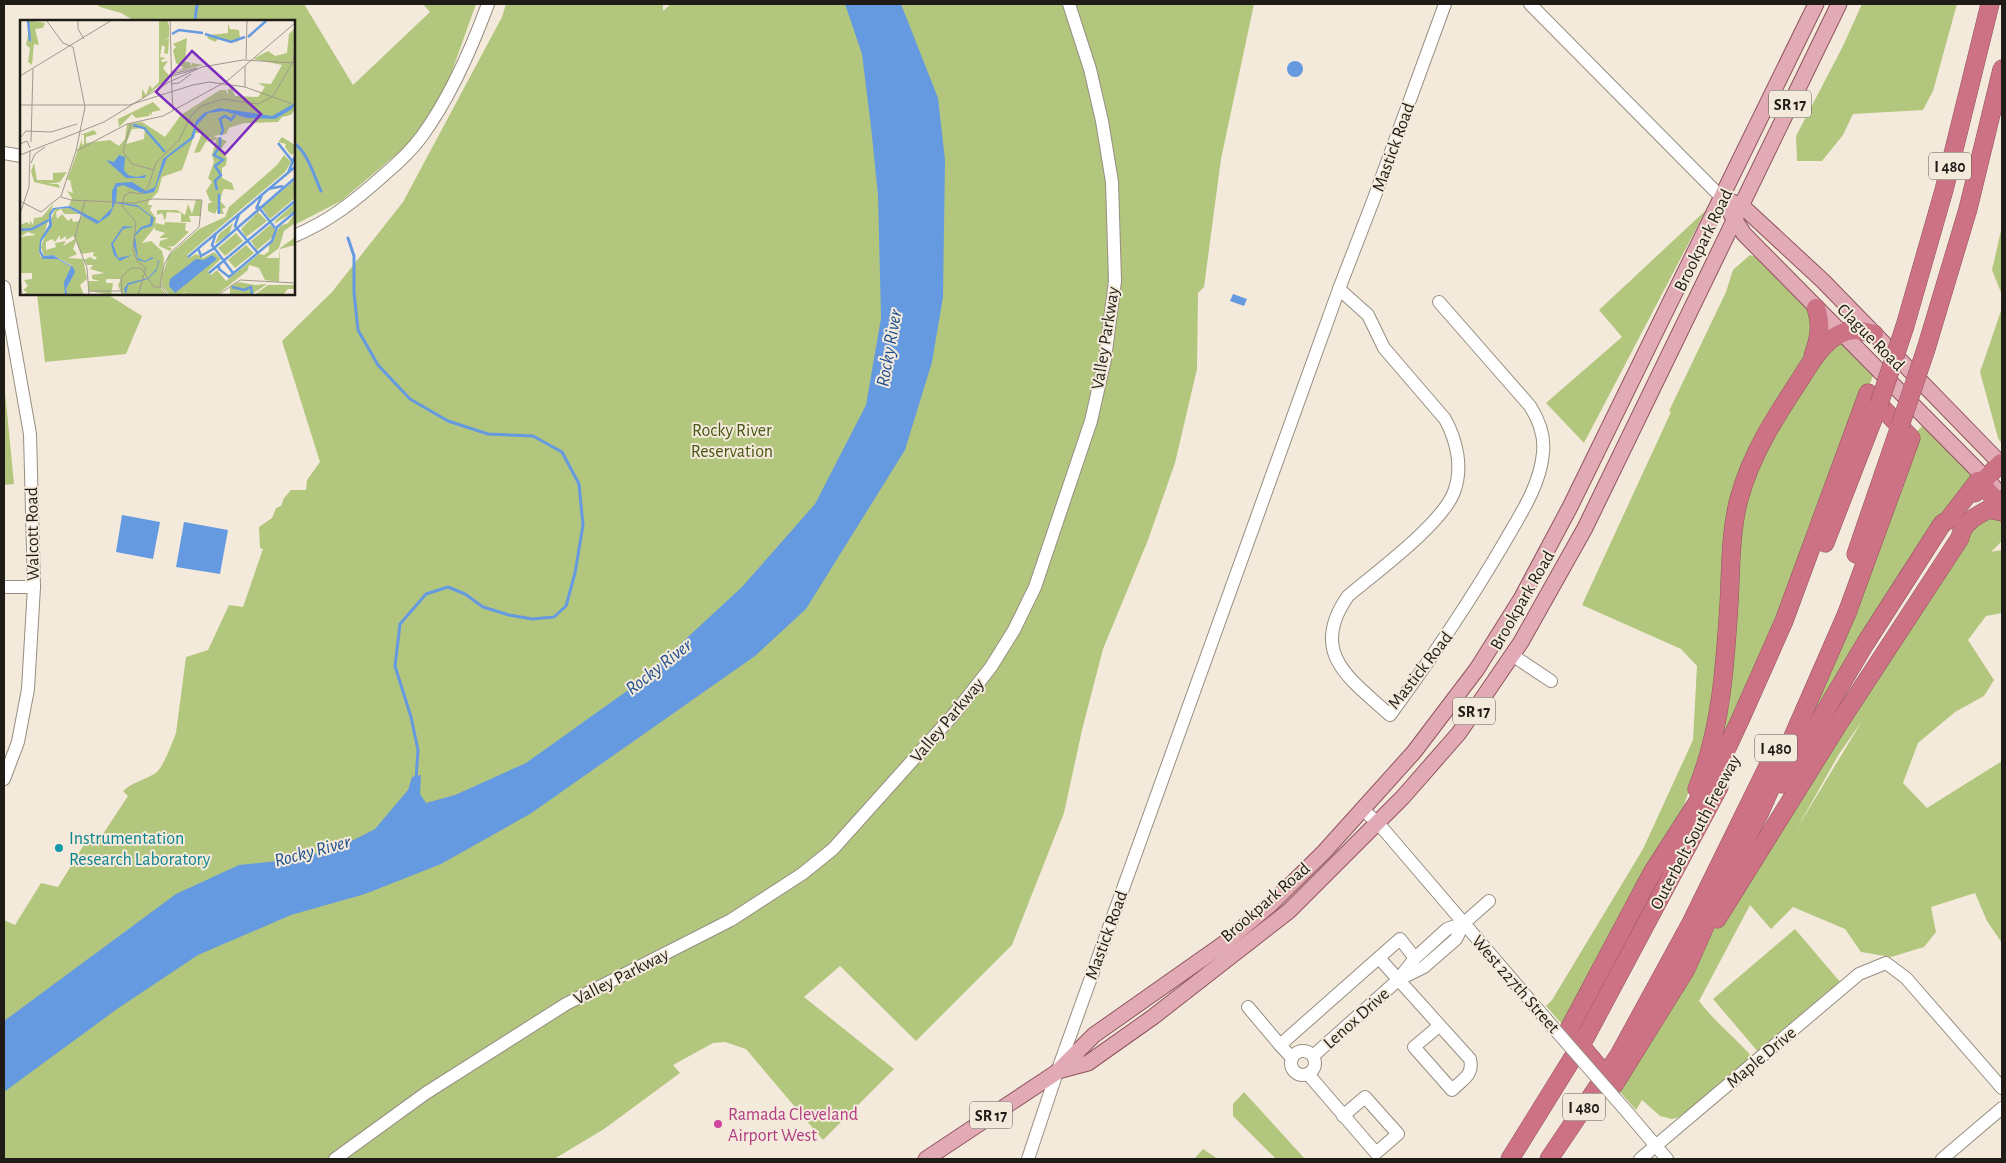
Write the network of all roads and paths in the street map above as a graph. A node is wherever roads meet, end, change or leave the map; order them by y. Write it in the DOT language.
graph roads {
  1 [pos="488,4"];
  2 [pos="1069,4"];
  3 [pos="1444,4"];
  4 [pos="1530,4"];
  5 [pos="1816,4"];
  6 [pos="1839,4"];
  7 [pos="1990,4"];
  8 [pos="2002,69"];
  9 [pos="4,153"];
  10 [pos="20,156"];
  11 [pos="1722,198"];
  12 [pos="1742,205"];
  13 [pos="1734,220"];
  14 [pos="295,236"];
  15 [pos="4,287"];
  16 [pos="1339,289"];
  17 [pos="1439,302"];
  18 [pos="1816,308"];
  19 [pos="1841,334"];
  20 [pos="1874,334"];
  21 [pos="9,348"];
  22 [pos="1809,366"];
  23 [pos="2001,464"];
  24 [pos="1983,481"];
  25 [pos="2002,496"];
  26 [pos="2002,506"];
  27 [pos="2002,512"];
  28 [pos="4,587"];
  29 [pos="34,587"];
  30 [pos="1512,655"];
  31 [pos="1551,680"];
  32 [pos="4,779"];
  33 [pos="1363,810"];
  34 [pos="1760,812"];
  35 [pos="1378,823"];
  36 [pos="1724,882"];
  37 [pos="1490,901"];
  38 [pos="1464,923"];
  39 [pos="1645,928"];
  40 [pos="1380,958"];
  41 [pos="1415,958"];
  42 [pos="1686,969"];
  43 [pos="1398,980"];
  44 [pos="1248,1007"];
  45 [pos="1439,1026"];
  46 [pos="1280,1045"];
  47 [pos="1619,1055"];
  48 [pos="1313,1056"];
  49 [pos="1292,1058"];
  50 [pos="1057,1072"];
  51 [pos="1308,1074"];
  52 [pos="2002,1088"];
  53 [pos="2002,1108"];
  54 [pos="1343,1116"];
  55 [pos="1656,1146"];
  56 [pos="1373,1156"];
  57 [pos="335,1159"];
  58 [pos="926,1159"];
  59 [pos="1028,1159"];
  60 [pos="1510,1159"];
  61 [pos="1549,1159"];
  62 [pos="1640,1159"];
  63 [pos="1667,1159"];
  64 [pos="1942,1159"];
  1 -- 14 [label="street"];
  2 -- 57 [label="street, Valley Parkway"];
  3 -- 16 [label="street, Mastick Road"];
  4 -- 11 [label="street, Clague Road"];
  5 -- 11 [label="main road, Brookpark Road / SR 17"];
  6 -- 12 [label="main road, Brookpark Road / SR 17"];
  7 -- 39 [label="highway, Outerbelt South Freeway / I 480, bridge"];
  8 -- 47 [label="highway, Outerbelt South Freeway / I 480, bridge"];
  9 -- 10 [label="street"];
  11 -- 12 [label="main road, Clague Road"];
  11 -- 13 [label="main road, Clague Road"];
  11 -- 33 [label="main road, Brookpark Road / SR 17"];
  12 -- 13 [label="main road, Brookpark Road / SR 17"];
  12 -- 20 [label="main road, Clague Road"];
  13 -- 18 [label="main road, Clague Road"];
  13 -- 30 [label="main road, Brookpark Road / SR 17"];
  15 -- 21 [label="street, Walcott Road"];
  16 -- 17 [label="street, Mastick Road"];
  16 -- 50 [label="street, Mastick Road"];
  18 -- 19 [label="main road, Clague Road"];
  18 -- 22 [label="highway"];
  19 -- 20 [label="highway"];
  19 -- 22 [label="highway"];
  19 -- 24 [label="main road, Clague Road"];
  20 -- 23 [label="main road, Clague Road"];
  21 -- 29 [label="street, Walcott Road"];
  22 -- 39 [label="highway"];
  23 -- 24 [label="highway"];
  24 -- 25 [label="main road, Clague Road"];
  24 -- 26 [label="highway"];
  24 -- 34 [label="highway"];
  24 -- 36 [label="highway"];
  27 -- 42 [label="highway"];
  28 -- 29 [label="street"];
  29 -- 32 [label="street, Walcott Road"];
  30 -- 31 [label="street"];
  30 -- 35 [label="main road, Brookpark Road / SR 17"];
  33 -- 35 [label="street, West 227th Street"];
  33 -- 50 [label="main road, Brookpark Road / SR 17"];
  34 -- 36 [label="highway"];
  34 -- 42 [label="highway"];
  35 -- 38 [label="street, West 227th Street"];
  35 -- 50 [label="main road, Brookpark Road / SR 17"];
  36 -- 42 [label="highway"];
  36 -- 47 [label="highway"];
  37 -- 38 [label="street"];
  38 -- 41 [label="street, Lenox Drive"];
  38 -- 43 [label="street, Lenox Drive"];
  38 -- 55 [label="street, West 227th Street, bridge"];
  39 -- 60 [label="highway, Outerbelt South Freeway / I 480"];
  40 -- 41 [label="street"];
  40 -- 43 [label="street"];
  40 -- 46 [label="street"];
  41 -- 43 [label="street, Lenox Drive"];
  43 -- 45 [label="street"];
  43 -- 48 [label="street, Lenox Drive"];
  44 -- 46 [label="street"];
  45 -- 45 [label="street"];
  46 -- 49 [label="street"];
  47 -- 61 [label="highway, Outerbelt South Freeway / I 480"];
  48 -- 49 [label="street, Lenox Drive"];
  48 -- 51 [label="street, Lenox Drive"];
  49 -- 51 [label="street"];
  50 -- 58 [label="main road, Brookpark Road / SR 17"];
  50 -- 59 [label="street, Mastick Road"];
  51 -- 54 [label="street"];
  52 -- 55 [label="street, Maple Drive"];
  53 -- 64 [label="street"];
  54 -- 56 [label="street"];
  54 -- 56 [label="street"];
  55 -- 62 [label="street, Maple Drive"];
  55 -- 63 [label="street, West 227th Street"];
}
